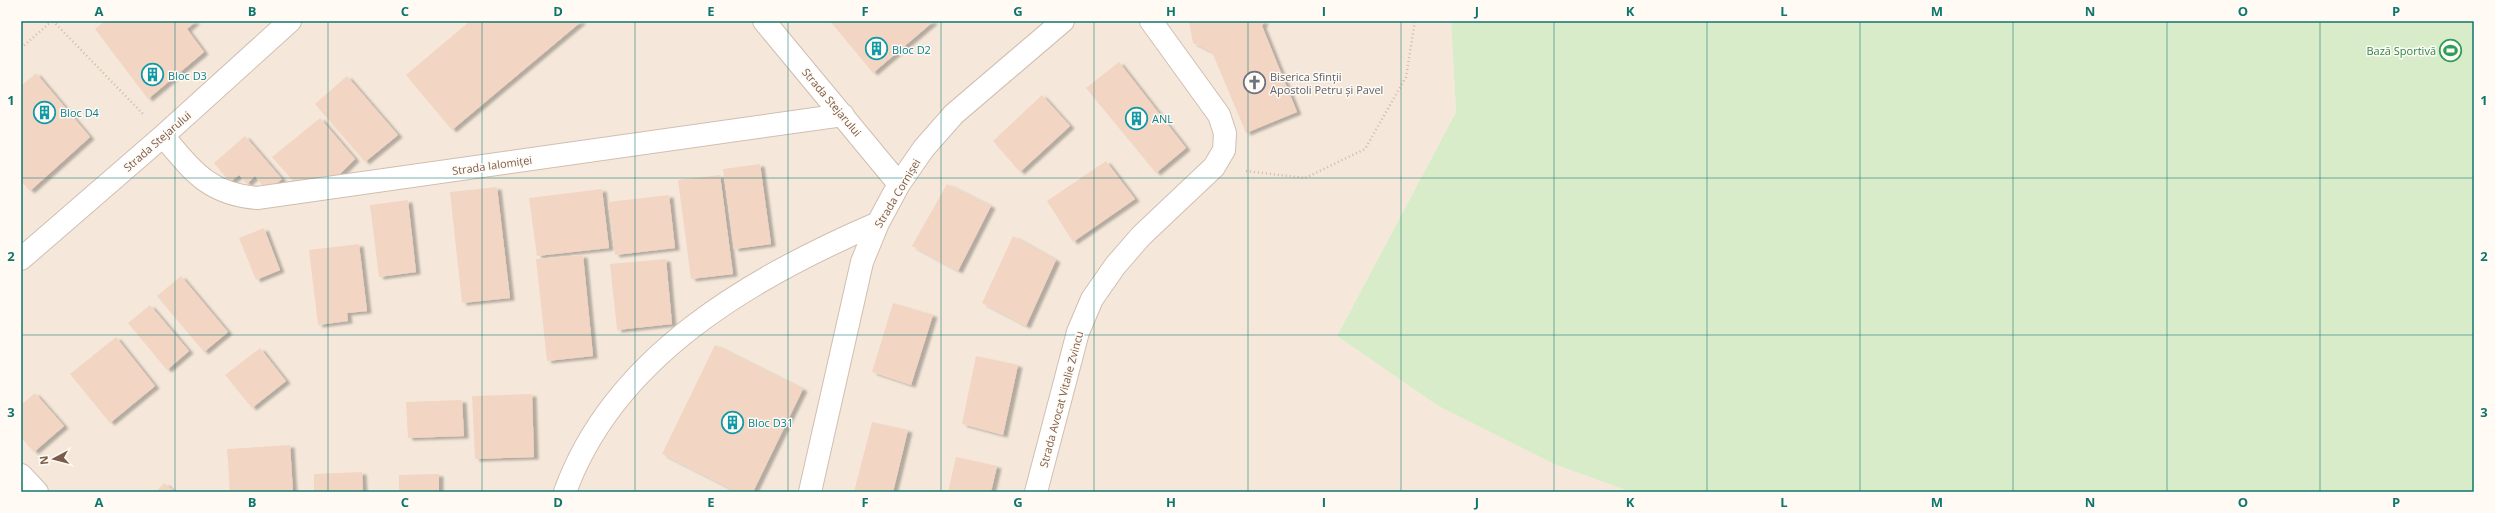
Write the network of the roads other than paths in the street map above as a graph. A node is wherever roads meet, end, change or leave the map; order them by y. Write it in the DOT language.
graph roads {
  1 [pos="290,21"];
  2 [pos="764,21"];
  3 [pos="1063,21"];
  4 [pos="1151,21"];
  5 [pos="844,115"];
  6 [pos="163,136"];
  7 [pos="899,184"];
  8 [pos="878,222"];
  9 [pos="21,259"];
  10 [pos="21,475"];
  11 [pos="37,492"];
  12 [pos="565,492"];
  13 [pos="810,492"];
  14 [pos="1036,492"];
  1 -- 6 [label="street, Strada Stejarului"];
  2 -- 5 [label="street, Strada Stejarului"];
  3 -- 7 [label="street, Strada Cornișei"];
  4 -- 14 [label="street, Strada Avocat Vitalie Zvincu"];
  5 -- 6 [label="street, Strada Ialomiței"];
  5 -- 7 [label="street, Strada Stejarului"];
  6 -- 9 [label="street, Strada Stejarului"];
  7 -- 8 [label="street, Strada Cornișei"];
  8 -- 12 [label="street"];
  8 -- 13 [label="street, Strada Cornișei"];
  10 -- 11 [label="street"];
}
